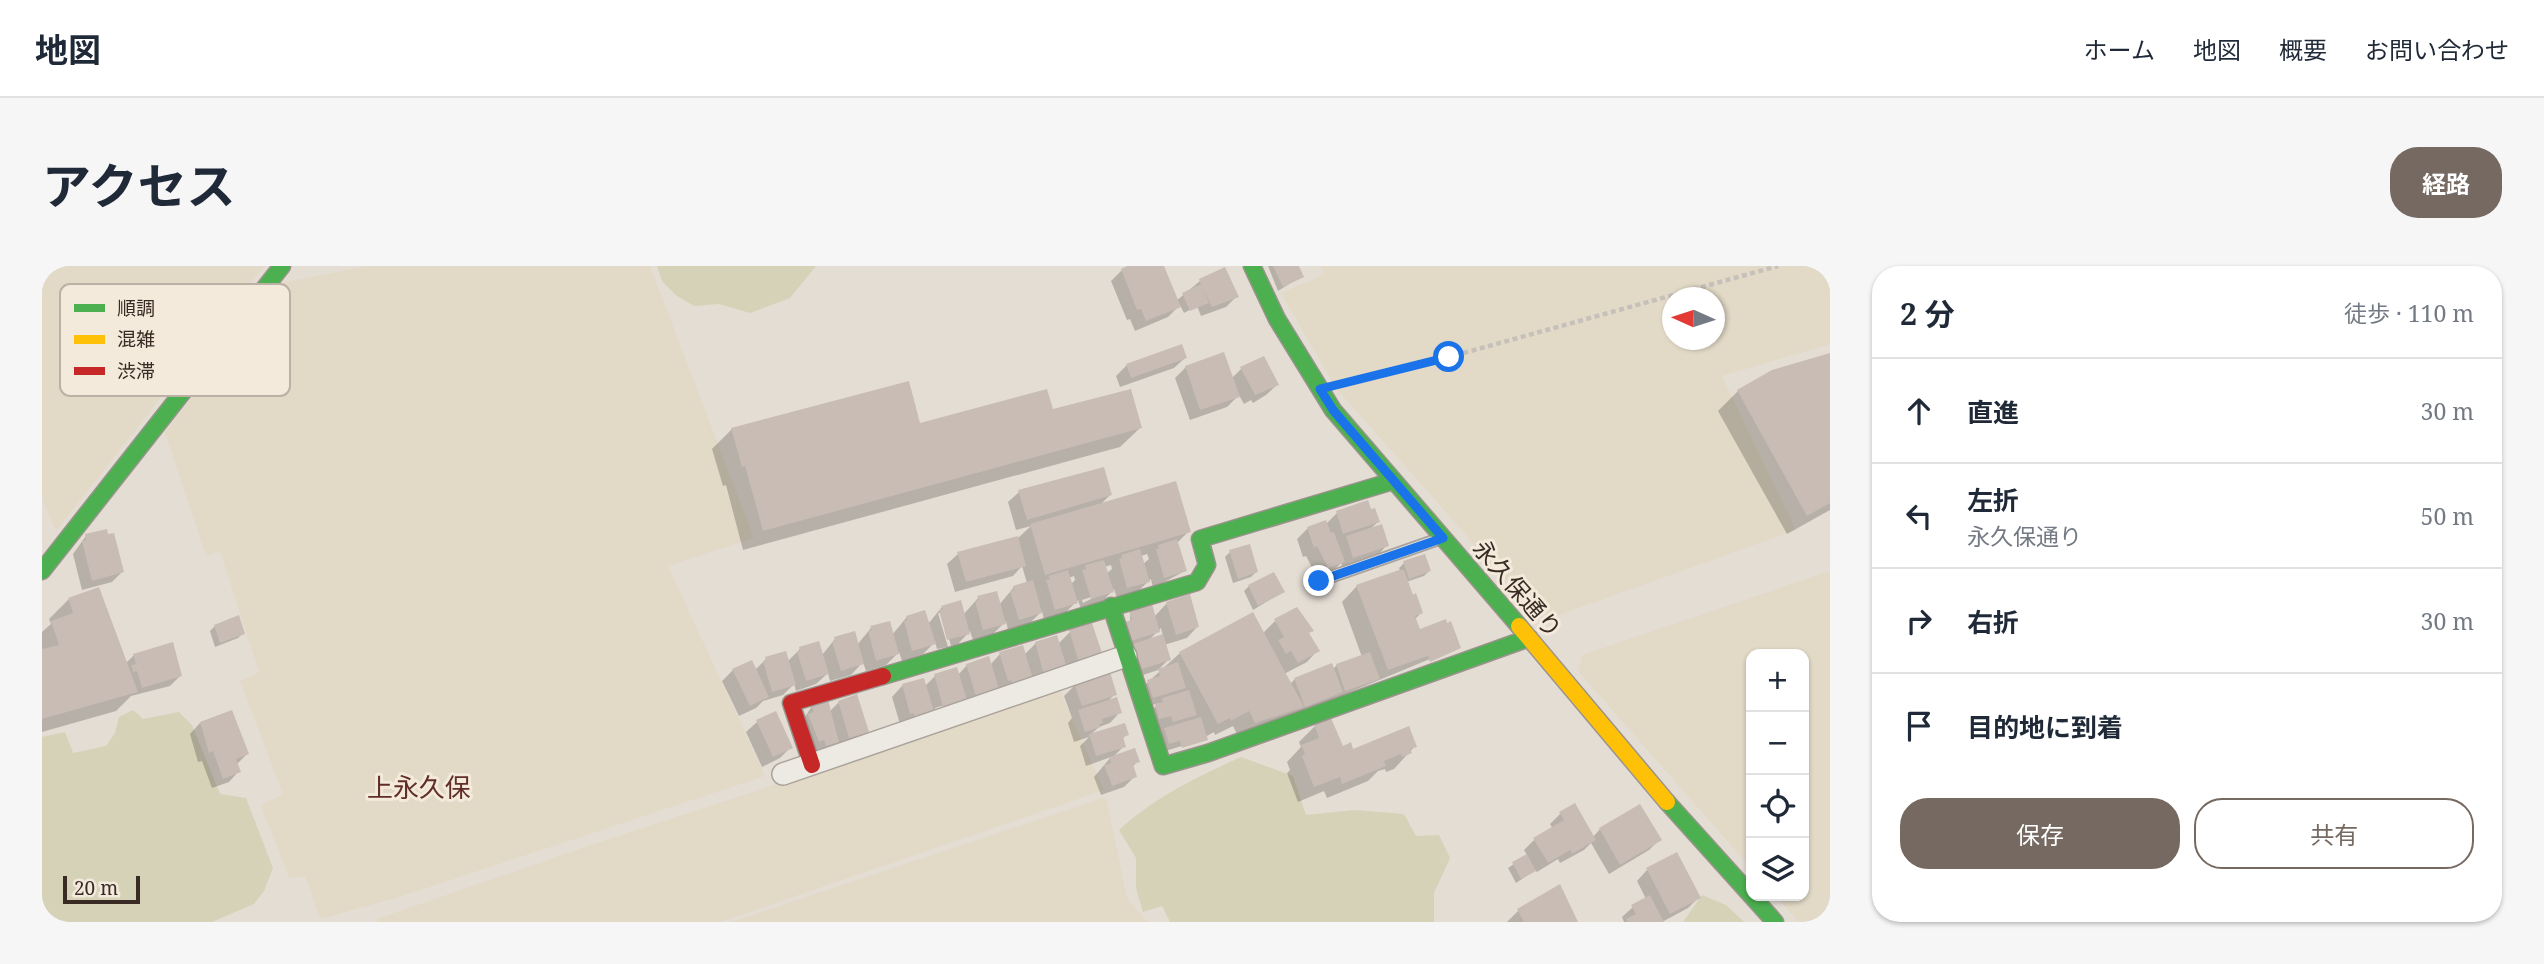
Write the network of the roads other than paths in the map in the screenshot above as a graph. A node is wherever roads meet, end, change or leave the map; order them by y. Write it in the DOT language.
graph roads {
  1 [pos="282,266"];
  2 [pos="1252,266"];
  3 [pos="268,284"];
  4 [pos="180,396"];
  5 [pos="1393,481"];
  6 [pos="1443,538"];
  7 [pos="42,571"];
  8 [pos="1319,581"];
  9 [pos="1111,606"];
  10 [pos="1529,638"];
  11 [pos="1126,656"];
  12 [pos="812,765"];
  13 [pos="783,774"];
  14 [pos="1775,922"];
  1 -- 3 [label="street"];
  2 -- 5 [label="street, 永久保通り"];
  4 -- 7 [label="street"];
  5 -- 6 [label="street, 永久保通り"];
  5 -- 9 [label="street"];
  6 -- 8 [label="lane"];
  6 -- 10 [label="street, 永久保通り"];
  9 -- 11 [label="street"];
  9 -- 12 [label="street"];
  10 -- 11 [label="street"];
  10 -- 14 [label="street, 永久保通り"];
  11 -- 12 [label="street"];
  12 -- 13 [label="street"];
}
